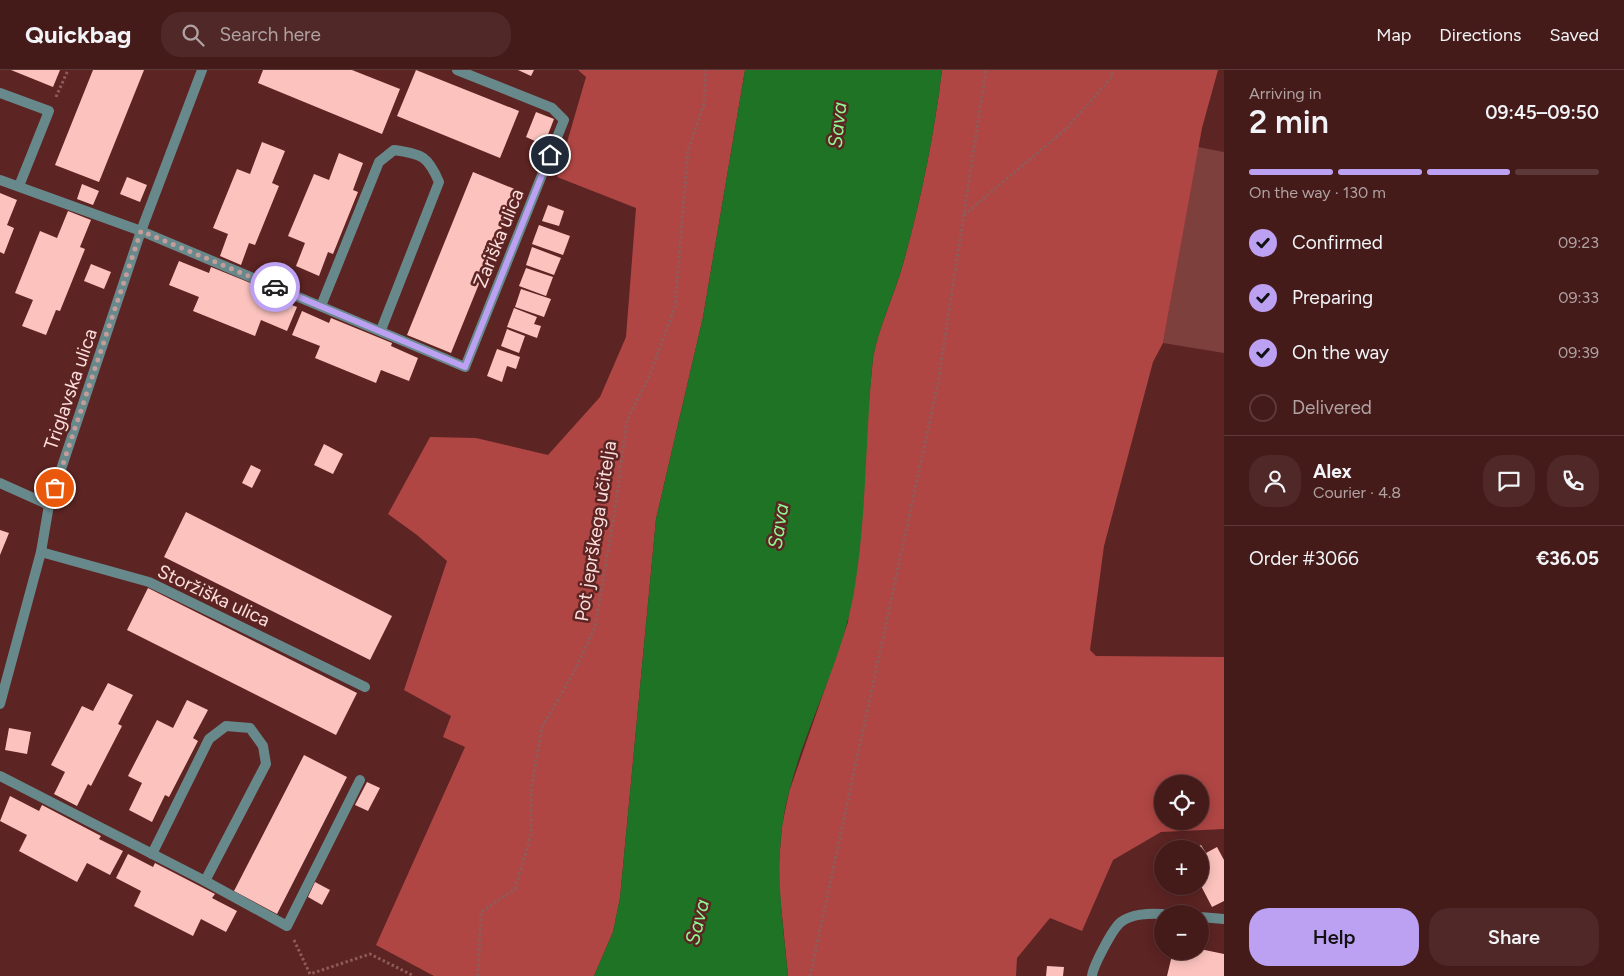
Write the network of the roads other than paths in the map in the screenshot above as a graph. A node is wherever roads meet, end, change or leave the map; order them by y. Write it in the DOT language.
graph roads {
  1 [pos="202,70"];
  2 [pos="457,70"];
  3 [pos="0,93"];
  4 [pos="0,180"];
  5 [pos="19,186"];
  6 [pos="141,231"];
  7 [pos="321,306"];
  8 [pos="382,330"];
  9 [pos="0,483"];
  10 [pos="49,505"];
  11 [pos="40,552"];
  12 [pos="365,687"];
  13 [pos="0,704"];
  14 [pos="0,776"];
  15 [pos="360,780"];
  16 [pos="152,854"];
  17 [pos="205,881"];
  18 [pos="1154,913"];
  19 [pos="1209,918"];
  20 [pos="1224,919"];
  21 [pos="1092,976"];
  1 -- 6 [label="street, Triglavska ulica"];
  2 -- 8 [label="street, Zariška ulica"];
  3 -- 5 [label="street"];
  4 -- 5 [label="street"];
  5 -- 6 [label="street"];
  6 -- 7 [label="street, Zariška ulica"];
  6 -- 10 [label="street, Triglavska ulica"];
  7 -- 8 [label="street, Zariška ulica"];
  7 -- 8 [label="street"];
  9 -- 10 [label="street"];
  10 -- 11 [label="street, Triglavska ulica"];
  11 -- 12 [label="street, Storžiška ulica"];
  11 -- 13 [label="street, Triglavska ulica"];
  14 -- 16 [label="street"];
  15 -- 17 [label="street"];
  16 -- 17 [label="street"];
  16 -- 17 [label="street"];
  18 -- 21 [label="street"];
  19 -- 20 [label="street"];
}
